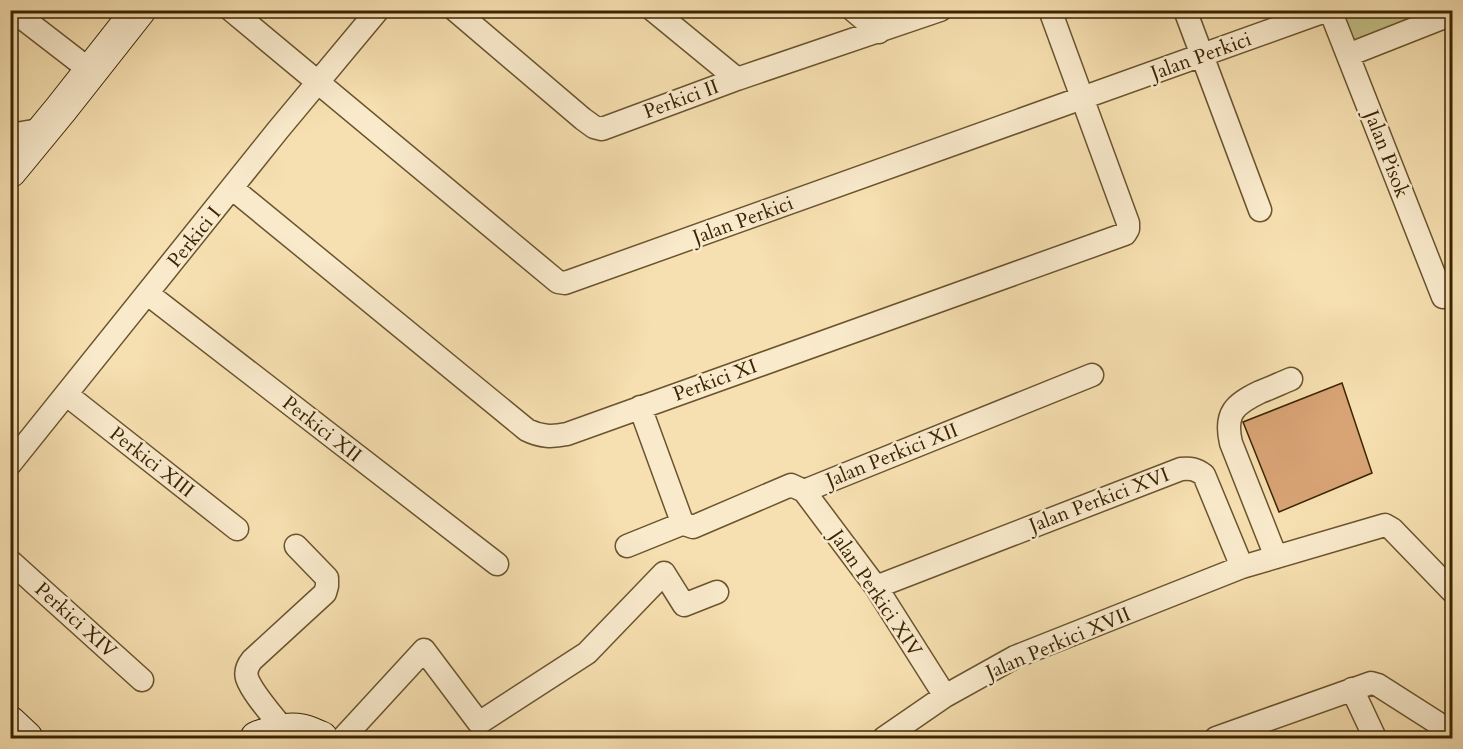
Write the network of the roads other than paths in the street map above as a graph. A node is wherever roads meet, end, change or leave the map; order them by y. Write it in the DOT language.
graph roads {
  1 [pos="12,10"];
  2 [pos="139,10"];
  3 [pos="231,10"];
  4 [pos="378,10"];
  5 [pos="455,10"];
  6 [pos="654,10"];
  7 [pos="853,10"];
  8 [pos="940,10"];
  9 [pos="1050,10"];
  10 [pos="1185,10"];
  11 [pos="1329,10"];
  12 [pos="1452,14"];
  13 [pos="879,32"];
  14 [pos="54,42"];
  15 [pos="1348,55"];
  16 [pos="1202,56"];
  17 [pos="91,71"];
  18 [pos="738,79"];
  19 [pos="318,83"];
  20 [pos="1082,99"];
  21 [pos="53,119"];
  22 [pos="10,135"];
  23 [pos="10,171"];
  24 [pos="232,189"];
  25 [pos="1260,210"];
  26 [pos="148,294"];
  27 [pos="1443,297"];
  28 [pos="1092,375"];
  29 [pos="1291,379"];
  30 [pos="67,395"];
  31 [pos="640,407"];
  32 [pos="10,464"];
  33 [pos="804,491"];
  34 [pos="688,525"];
  35 [pos="237,529"];
  36 [pos="296,546"];
  37 [pos="627,546"];
  38 [pos="1276,557"];
  39 [pos="10,561"];
  40 [pos="497,564"];
  41 [pos="1242,567"];
  42 [pos="876,587"];
  43 [pos="1452,591"];
  44 [pos="717,592"];
  45 [pos="142,680"];
  46 [pos="1352,688"];
  47 [pos="945,696"];
  48 [pos="10,723"];
  49 [pos="270,734"];
  50 [pos="1452,734"];
  51 [pos="26,738"];
  52 [pos="321,738"];
  53 [pos="344,738"];
  54 [pos="884,738"];
  55 [pos="1216,738"];
  56 [pos="1374,738"];
  1 -- 14 [label="street"];
  2 -- 17 [label="main road"];
  3 -- 19 [label="street, Jalan Perkici"];
  4 -- 19 [label="street, Perkici I"];
  5 -- 18 [label="street, Perkici II"];
  6 -- 18 [label="street"];
  7 -- 13 [label="street"];
  8 -- 13 [label="street, Perkici II"];
  9 -- 20 [label="street"];
  10 -- 16 [label="street"];
  11 -- 15 [label="street, Jalan Pisok"];
  11 -- 16 [label="street, Jalan Perkici"];
  12 -- 15 [label="street"];
  13 -- 18 [label="street, Perkici II"];
  14 -- 17 [label="street"];
  14 -- 21 [label="street"];
  15 -- 27 [label="street, Jalan Pisok"];
  16 -- 20 [label="street, Jalan Perkici"];
  16 -- 25 [label="street"];
  17 -- 21 [label="main road"];
  19 -- 20 [label="street, Jalan Perkici"];
  19 -- 24 [label="street, Perkici I"];
  20 -- 31 [label="street, Perkici XI"];
  21 -- 22 [label="street"];
  21 -- 23 [label="main road"];
  24 -- 26 [label="street, Perkici I"];
  24 -- 31 [label="street, Perkici XI"];
  26 -- 30 [label="street, Perkici I"];
  26 -- 40 [label="street, Perkici XII"];
  28 -- 33 [label="street, Jalan Perkici XII"];
  29 -- 38 [label="street"];
  30 -- 32 [label="street, Perkici I"];
  30 -- 35 [label="street, Perkici XIII"];
  31 -- 34 [label="street"];
  33 -- 34 [label="street, Jalan Perkici XII"];
  33 -- 42 [label="street, Jalan Perkici XIV"];
  34 -- 37 [label="street, Jalan Perkici XII"];
  36 -- 49 [label="street"];
  38 -- 41 [label="street"];
  38 -- 43 [label="street"];
  39 -- 45 [label="street, Perkici XIV"];
  41 -- 42 [label="street, Jalan Perkici XVI"];
  41 -- 47 [label="street, Jalan Perkici XVII"];
  42 -- 47 [label="street, Jalan Perkici XIV"];
  44 -- 53 [label="street"];
  46 -- 50 [label="street"];
  46 -- 55 [label="street"];
  46 -- 56 [label="street"];
  47 -- 54 [label="street, Jalan Perkici XVII"];
  48 -- 51 [label="main road"];
  49 -- 52 [label="main road"];
}
